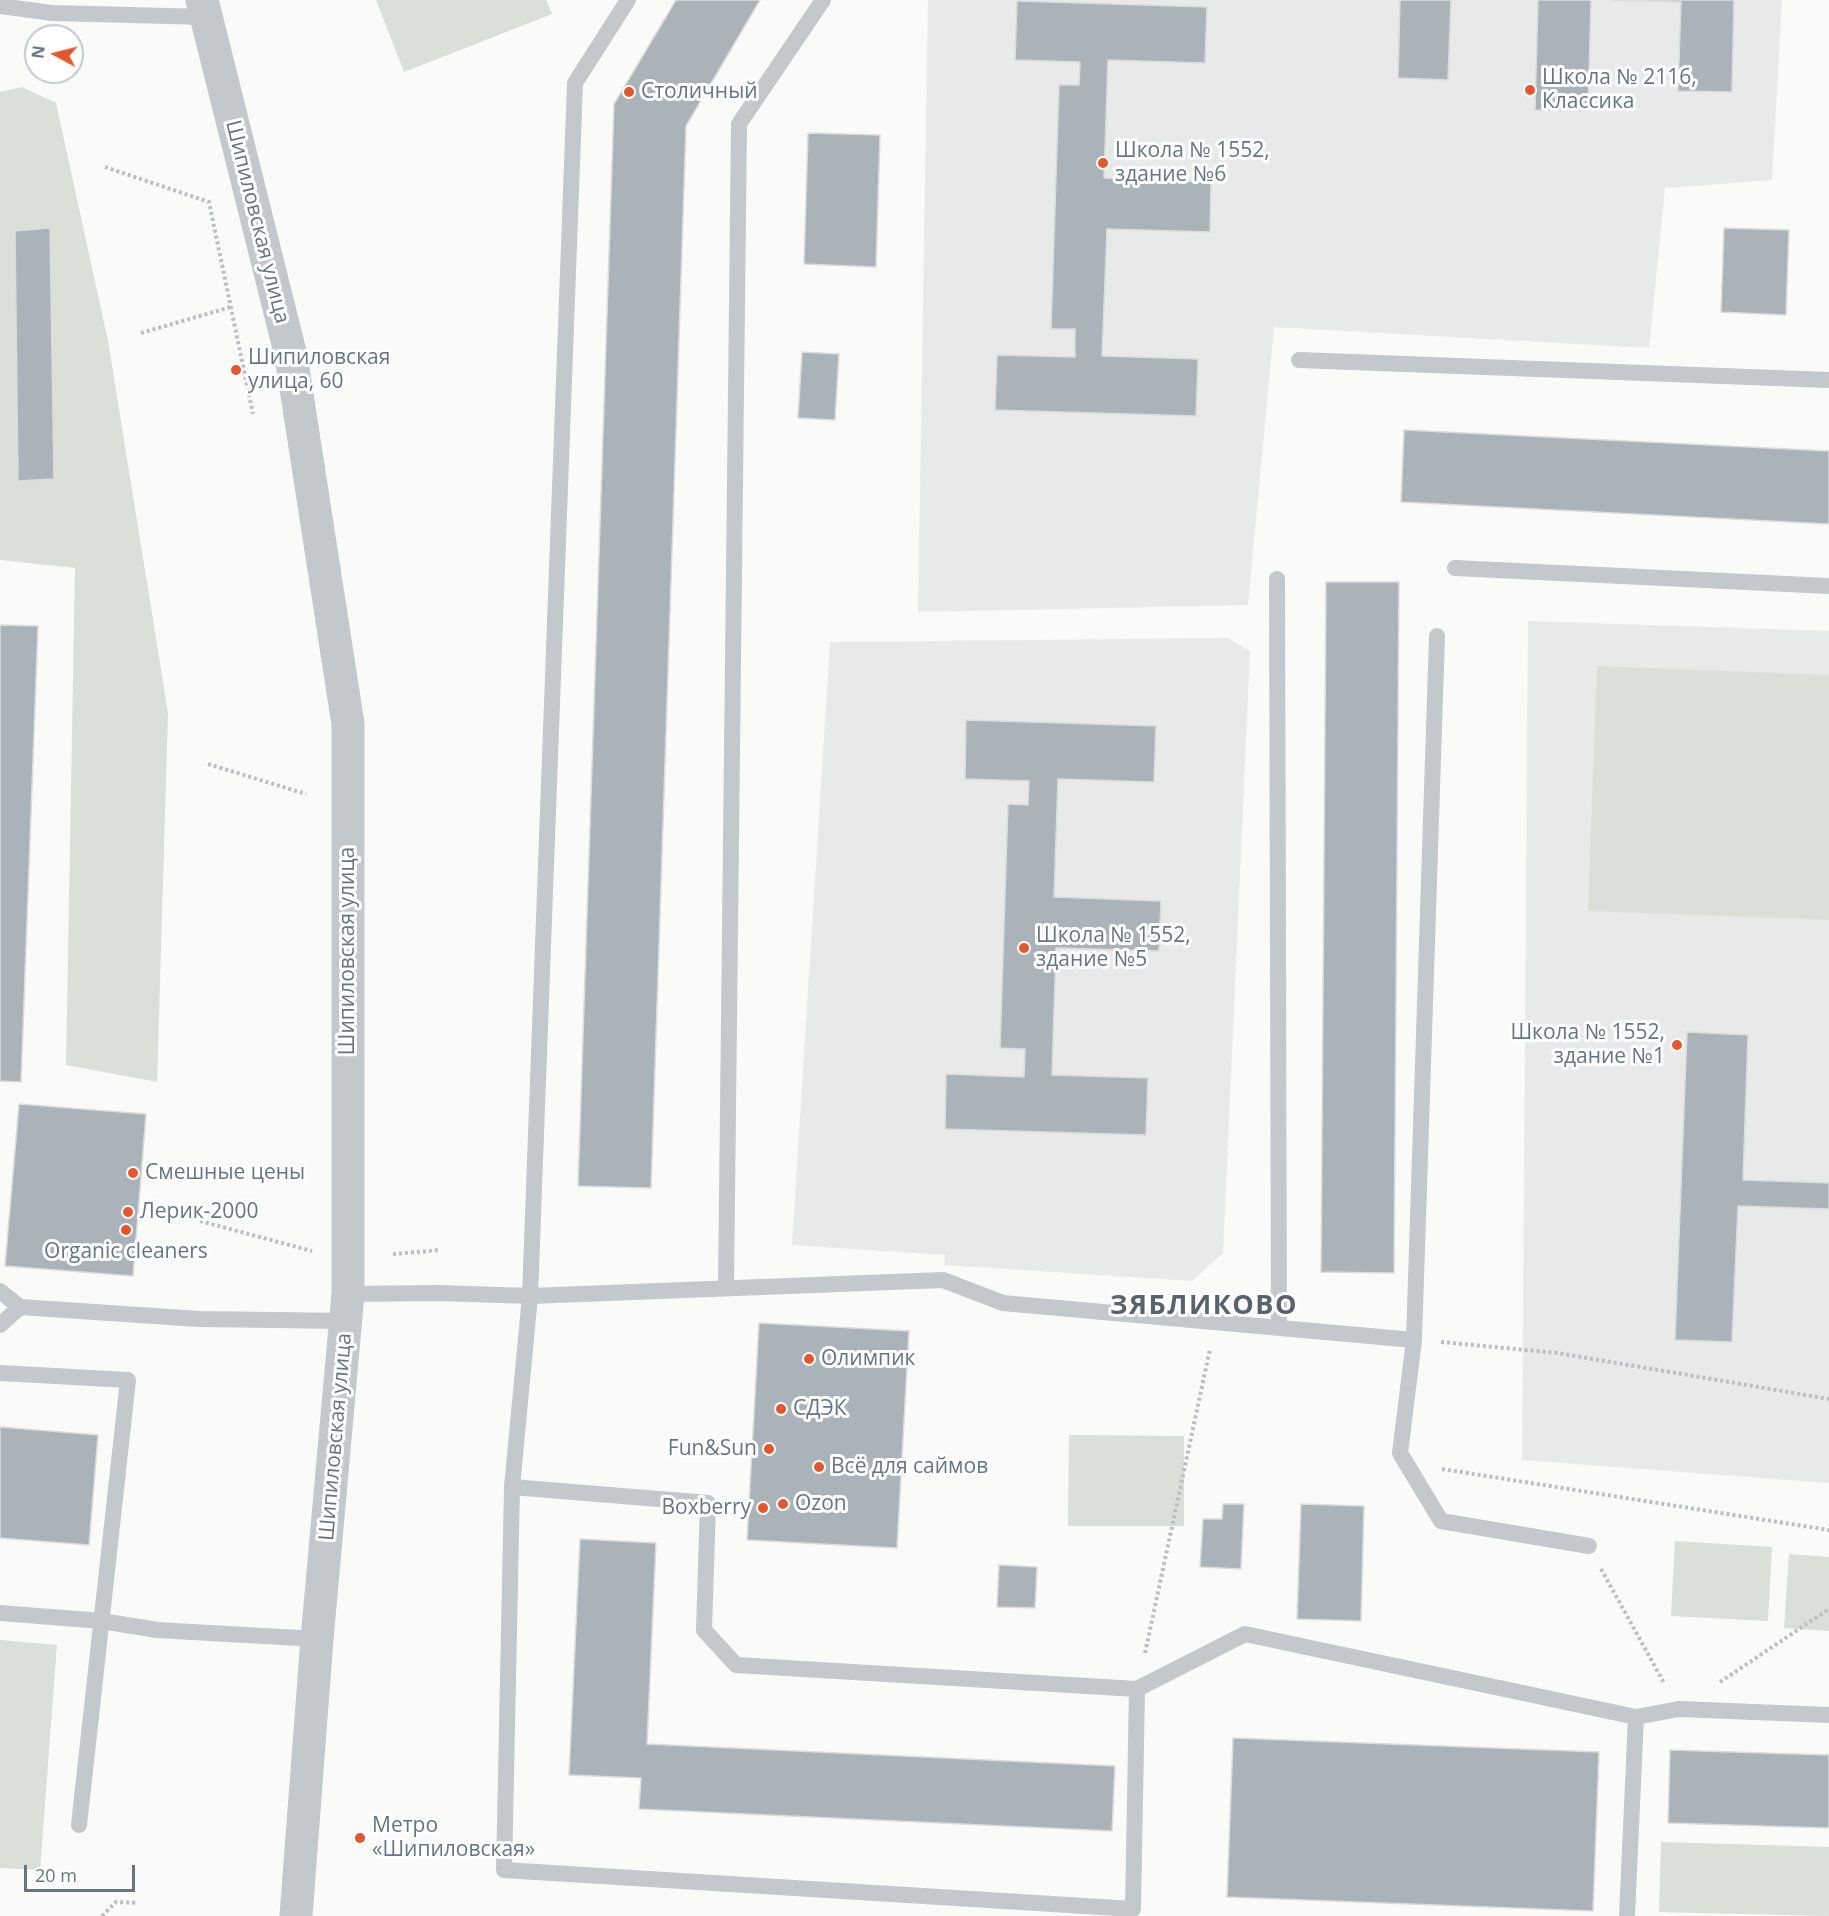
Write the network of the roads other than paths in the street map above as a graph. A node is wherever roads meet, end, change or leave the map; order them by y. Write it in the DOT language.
graph roads {
  1 [pos="627,0"];
  2 [pos="823,0"];
  3 [pos="0,6"];
  4 [pos="205,8"];
  5 [pos="1299,360"];
  6 [pos="1829,380"];
  7 [pos="1455,568"];
  8 [pos="1277,579"];
  9 [pos="1829,586"];
  10 [pos="1437,636"];
  11 [pos="726,1287"];
  12 [pos="0,1291"];
  13 [pos="530,1296"];
  14 [pos="20,1307"];
  15 [pos="348,1308"];
  16 [pos="0,1325"];
  17 [pos="1279,1328"];
  18 [pos="1414,1340"];
  19 [pos="0,1373"];
  20 [pos="512,1487"];
  21 [pos="1589,1546"];
  22 [pos="0,1613"];
  23 [pos="102,1622"];
  24 [pos="317,1639"];
  25 [pos="1137,1689"];
  26 [pos="1829,1715"];
  27 [pos="1636,1717"];
  28 [pos="80,1825"];
  29 [pos="1133,1912"];
  30 [pos="296,1916"];
  31 [pos="1627,1916"];
  1 -- 13 [label="lane"];
  2 -- 11 [label="lane"];
  3 -- 4 [label="lane"];
  4 -- 15 [label="street, Шипиловская улица"];
  5 -- 6 [label="lane"];
  7 -- 9 [label="lane"];
  8 -- 17 [label="lane"];
  10 -- 18 [label="lane"];
  11 -- 13 [label="lane"];
  11 -- 17 [label="lane"];
  12 -- 14 [label="lane"];
  13 -- 15 [label="lane"];
  13 -- 20 [label="lane"];
  14 -- 15 [label="lane"];
  14 -- 16 [label="lane"];
  15 -- 24 [label="street, Шипиловская улица"];
  17 -- 18 [label="lane"];
  18 -- 21 [label="lane"];
  19 -- 23 [label="lane"];
  20 -- 25 [label="lane"];
  20 -- 29 [label="lane"];
  22 -- 23 [label="lane"];
  23 -- 24 [label="lane"];
  23 -- 28 [label="lane"];
  24 -- 30 [label="street, Шипиловская улица"];
  25 -- 27 [label="lane"];
  25 -- 29 [label="lane"];
  26 -- 27 [label="lane"];
  27 -- 31 [label="lane"];
}
